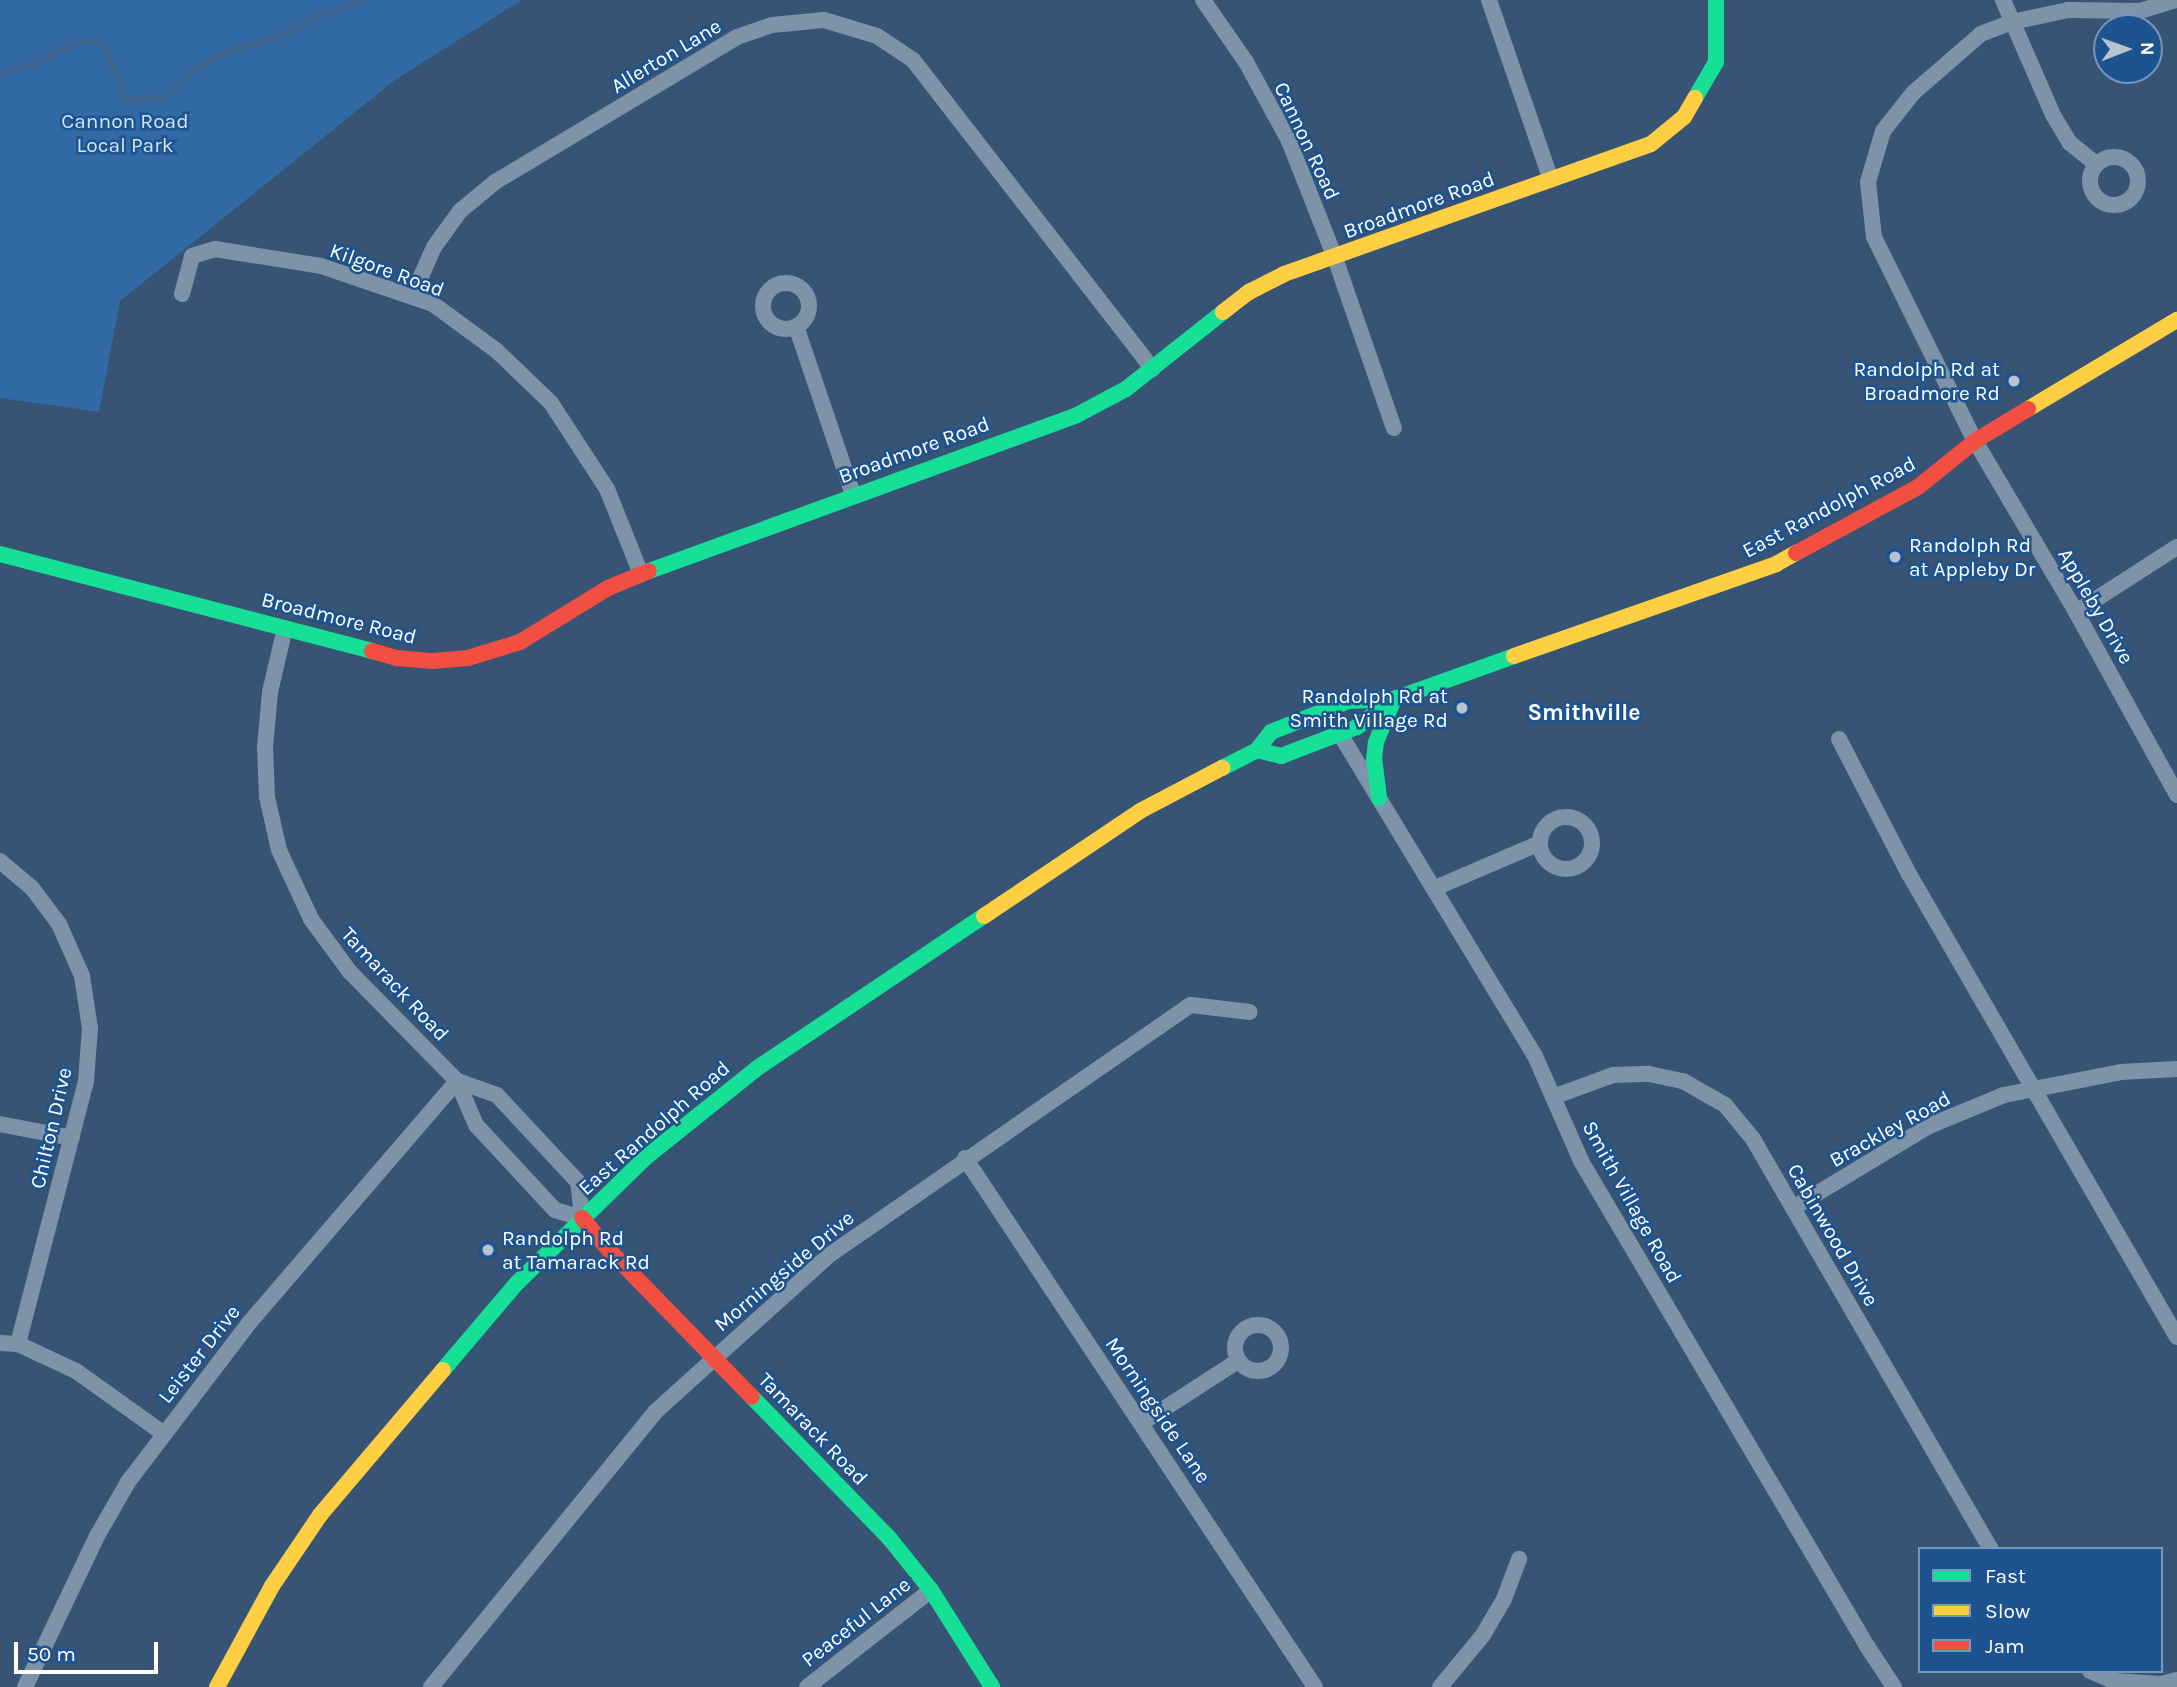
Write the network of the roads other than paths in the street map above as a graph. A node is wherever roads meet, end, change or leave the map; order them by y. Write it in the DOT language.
graph roads {
  1 [pos="1203,0"];
  2 [pos="1489,0"];
  3 [pos="1716,0"];
  4 [pos="2003,0"];
  5 [pos="2176,0"];
  6 [pos="2012,22"];
  7 [pos="2096,164"];
  8 [pos="1551,180"];
  9 [pos="1335,258"];
  10 [pos="182,294"];
  11 [pos="412,297"];
  12 [pos="2177,320"];
  13 [pos="796,326"];
  14 [pos="1153,369"];
  15 [pos="1394,428"];
  16 [pos="1975,441"];
  17 [pos="853,494"];
  18 [pos="2177,547"];
  19 [pos="0,554"];
  20 [pos="640,574"];
  21 [pos="2076,611"];
  22 [pos="285,628"];
  23 [pos="1394,699"];
  24 [pos="1340,734"];
  25 [pos="1839,739"];
  26 [pos="1257,750"];
  27 [pos="2177,795"];
  28 [pos="1379,798"];
  29 [pos="1540,843"];
  30 [pos="0,862"];
  31 [pos="1435,888"];
  32 [pos="1250,1013"];
  33 [pos="2177,1069"];
  34 [pos="457,1081"];
  35 [pos="2032,1089"];
  36 [pos="1553,1097"];
  37 [pos="0,1124"];
  38 [pos="72,1138"];
  39 [pos="965,1158"];
  40 [pos="1793,1208"];
  41 [pos="582,1218"];
  42 [pos="2177,1337"];
  43 [pos="0,1343"];
  44 [pos="18,1344"];
  45 [pos="714,1356"];
  46 [pos="1238,1361"];
  47 [pos="1142,1423"];
  48 [pos="164,1434"];
  49 [pos="1990,1547"];
  50 [pos="1519,1559"];
  51 [pos="931,1590"];
  52 [pos="2095,1673"];
  53 [pos="2177,1679"];
  54 [pos="25,1687"];
  55 [pos="217,1687"];
  56 [pos="431,1687"];
  57 [pos="807,1687"];
  58 [pos="992,1687"];
  59 [pos="1315,1687"];
  60 [pos="1440,1687"];
  61 [pos="1894,1687"];
  1 -- 9 [label="street, Cannon Road"];
  2 -- 8 [label="street"];
  3 -- 8 [label="main road, Broadmore Road"];
  4 -- 6 [label="street"];
  5 -- 6 [label="street"];
  6 -- 7 [label="street"];
  6 -- 16 [label="street"];
  8 -- 9 [label="main road, Broadmore Road"];
  9 -- 14 [label="main road, Broadmore Road"];
  9 -- 15 [label="street, Cannon Road"];
  10 -- 11 [label="street, Kilgore Road"];
  11 -- 14 [label="street, Allerton Lane"];
  11 -- 20 [label="street, Kilgore Road"];
  12 -- 16 [label="main road, East Randolph Road"];
  13 -- 17 [label="street"];
  14 -- 17 [label="main road, Broadmore Road"];
  16 -- 21 [label="street, Appleby Drive"];
  16 -- 23 [label="main road, East Randolph Road"];
  17 -- 20 [label="main road, Broadmore Road"];
  18 -- 21 [label="street"];
  19 -- 22 [label="main road, Broadmore Road"];
  20 -- 22 [label="main road, Broadmore Road"];
  21 -- 27 [label="street, Appleby Drive"];
  22 -- 34 [label="street, Tamarack Road"];
  23 -- 24 [label="main road, East Randolph Road"];
  23 -- 26 [label="main road, East Randolph Road"];
  23 -- 28 [label="main road"];
  24 -- 26 [label="main road, East Randolph Road"];
  24 -- 28 [label="street, Smith Village Road"];
  25 -- 35 [label="street"];
  26 -- 41 [label="main road, East Randolph Road"];
  28 -- 31 [label="street, Smith Village Road"];
  29 -- 31 [label="street"];
  30 -- 38 [label="street, Chilton Drive"];
  31 -- 36 [label="street, Smith Village Road"];
  32 -- 39 [label="street, Morningside Drive"];
  33 -- 35 [label="street, Brackley Road"];
  34 -- 41 [label="street, Tamarack Road"];
  34 -- 41 [label="street, Tamarack Road"];
  34 -- 48 [label="street, Leister Drive"];
  35 -- 40 [label="street, Brackley Road"];
  35 -- 42 [label="street"];
  36 -- 40 [label="street, Cabinwood Drive"];
  36 -- 61 [label="street, Smith Village Road"];
  37 -- 38 [label="street"];
  38 -- 44 [label="street, Chilton Drive"];
  39 -- 45 [label="street, Morningside Drive"];
  39 -- 47 [label="street, Morningside Lane"];
  40 -- 49 [label="street, Cabinwood Drive"];
  41 -- 45 [label="main road, Tamarack Road"];
  41 -- 55 [label="main road, East Randolph Road"];
  43 -- 44 [label="street"];
  44 -- 48 [label="street"];
  45 -- 51 [label="main road, Tamarack Road"];
  45 -- 56 [label="street, Morningside Drive"];
  46 -- 47 [label="street"];
  47 -- 59 [label="street, Morningside Lane"];
  48 -- 54 [label="street, Leister Drive"];
  50 -- 60 [label="street"];
  51 -- 57 [label="street, Peaceful Lane"];
  51 -- 58 [label="main road, Tamarack Road"];
  52 -- 53 [label="street"];
}
